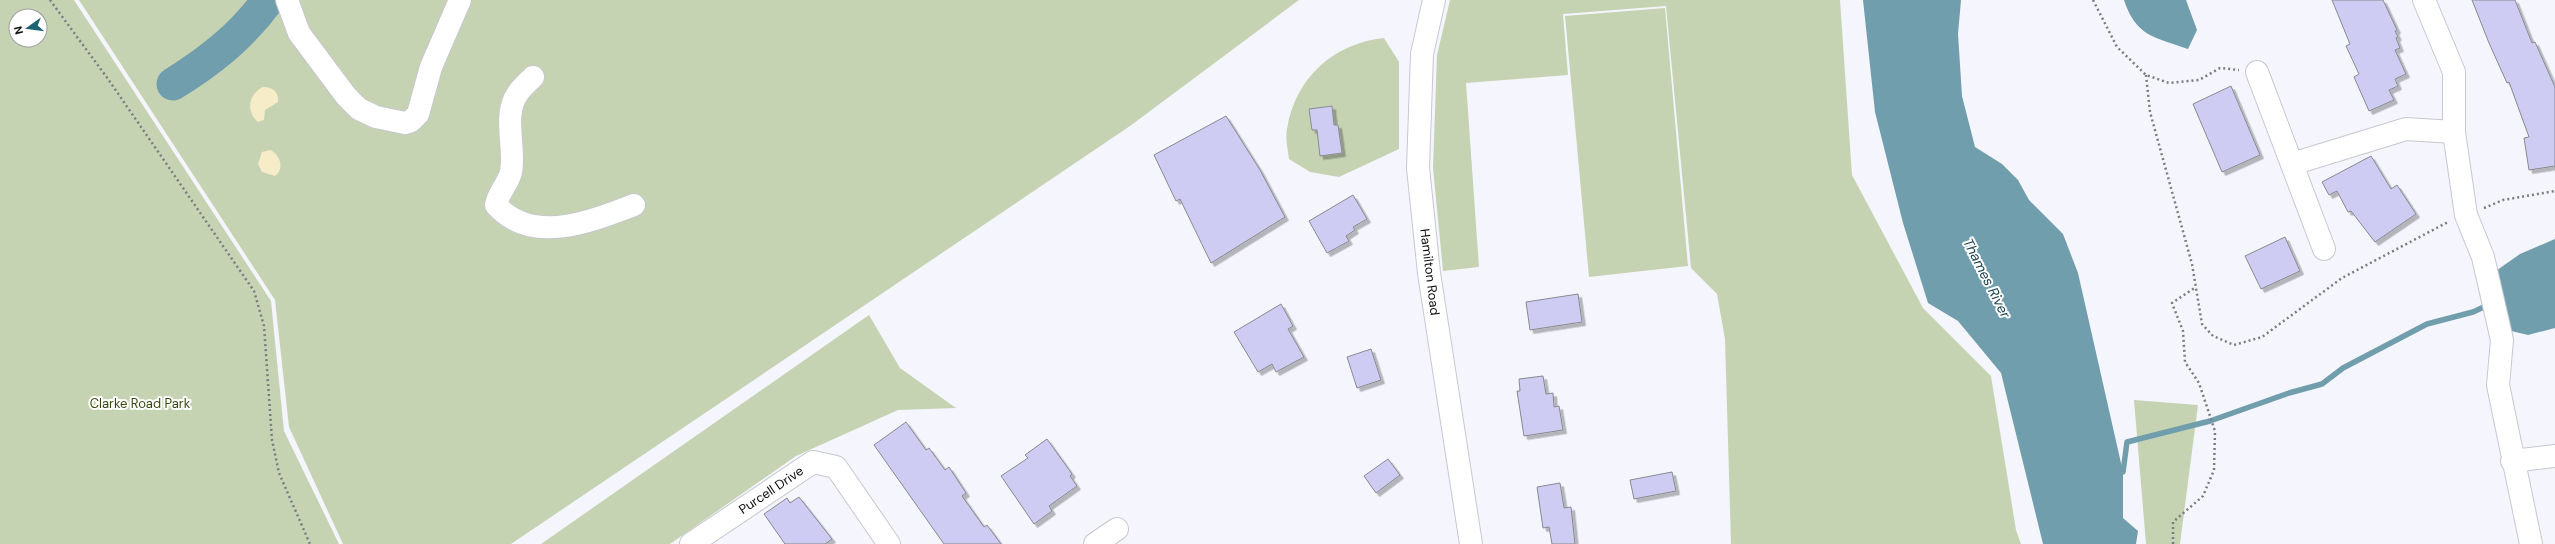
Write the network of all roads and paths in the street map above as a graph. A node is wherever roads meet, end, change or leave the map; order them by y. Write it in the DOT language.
graph roads {
  1 [pos="50,0"];
  2 [pos="287,0"];
  3 [pos="460,0"];
  4 [pos="1434,0"];
  5 [pos="2093,0"];
  6 [pos="2424,0"];
  7 [pos="2257,72"];
  8 [pos="2146,75"];
  9 [pos="533,77"];
  10 [pos="2454,132"];
  11 [pos="2292,164"];
  12 [pos="2555,191"];
  13 [pos="634,205"];
  14 [pos="2466,215"];
  15 [pos="2324,249"];
  16 [pos="2196,287"];
  17 [pos="2555,456"];
  18 [pos="2512,461"];
  19 [pos="1117,529"];
  20 [pos="310,544"];
  21 [pos="691,544"];
  22 [pos="888,544"];
  23 [pos="1095,544"];
  24 [pos="1471,544"];
  25 [pos="2173,544"];
  26 [pos="2531,544"];
  1 -- 20 [label="path"];
  2 -- 3 [label="street"];
  4 -- 24 [label="street, Hamilton Road"];
  5 -- 8 [label="path"];
  6 -- 10 [label="street"];
  7 -- 8 [label="path"];
  7 -- 11 [label="street"];
  8 -- 16 [label="path"];
  9 -- 13 [label="street"];
  10 -- 11 [label="street"];
  10 -- 14 [label="street"];
  11 -- 15 [label="street"];
  12 -- 14 [label="path"];
  14 -- 16 [label="path"];
  14 -- 18 [label="street"];
  16 -- 25 [label="path"];
  17 -- 18 [label="street"];
  18 -- 26 [label="street"];
  19 -- 23 [label="street"];
  21 -- 22 [label="street, Purcell Drive"];
}
